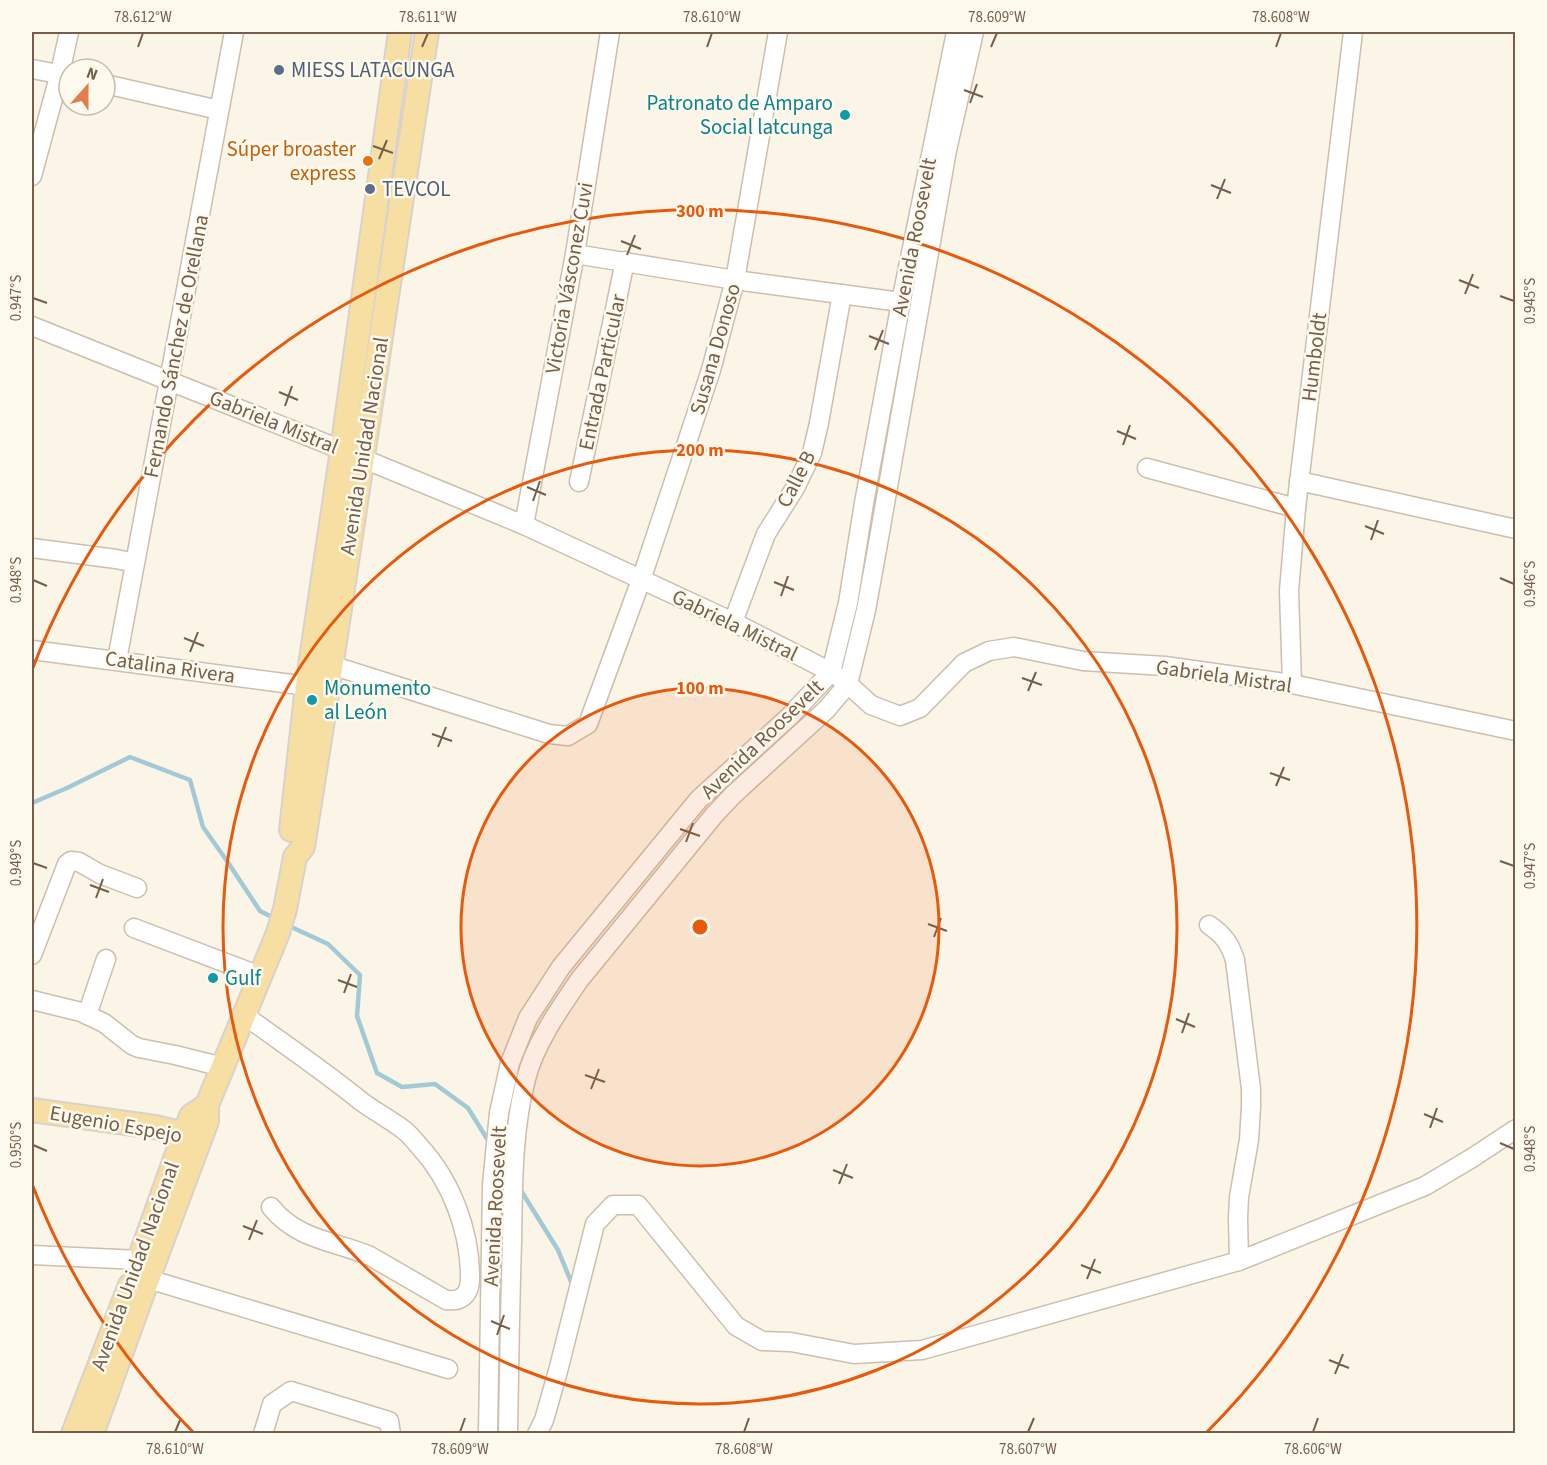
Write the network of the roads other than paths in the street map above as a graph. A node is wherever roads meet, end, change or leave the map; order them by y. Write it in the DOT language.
graph roads {
  1 [pos="69,32"];
  2 [pos="234,32"];
  3 [pos="400,32"];
  4 [pos="427,32"];
  5 [pos="610,32"];
  6 [pos="778,32"];
  7 [pos="956,32"];
  8 [pos="974,32"];
  9 [pos="1353,32"];
  10 [pos="66,57"];
  11 [pos="32,69"];
  12 [pos="57,74"];
  13 [pos="117,87"];
  14 [pos="57,97"];
  15 [pos="219,110"];
  16 [pos="32,176"];
  17 [pos="575,254"];
  18 [pos="625,261"];
  19 [pos="735,280"];
  20 [pos="842,294"];
  21 [pos="901,302"];
  22 [pos="32,326"];
  23 [pos="169,380"];
  24 [pos="352,454"];
  25 [pos="1147,468"];
  26 [pos="1299,481"];
  27 [pos="579,482"];
  28 [pos="1296,508"];
  29 [pos="524,525"];
  30 [pos="1515,530"];
  31 [pos="32,548"];
  32 [pos="135,563"];
  33 [pos="641,580"];
  34 [pos="733,622"];
  35 [pos="32,650"];
  36 [pos="117,660"];
  37 [pos="331,665"];
  38 [pos="831,672"];
  39 [pos="848,684"];
  40 [pos="1292,684"];
  41 [pos="307,686"];
  42 [pos="1515,731"];
  43 [pos="295,857"];
  44 [pos="136,888"];
  45 [pos="1209,924"];
  46 [pos="134,928"];
  47 [pos="32,955"];
  48 [pos="106,959"];
  49 [pos="264,967"];
  50 [pos="32,1000"];
  51 [pos="87,1015"];
  52 [pos="244,1015"];
  53 [pos="223,1067"];
  54 [pos="32,1110"];
  55 [pos="1515,1129"];
  56 [pos="192,1137"];
  57 [pos="271,1207"];
  58 [pos="32,1256"];
  59 [pos="1239,1261"];
  60 [pos="144,1269"];
  61 [pos="448,1369"];
  62 [pos="73,1434"];
  63 [pos="92,1434"];
  64 [pos="263,1434"];
  65 [pos="391,1434"];
  66 [pos="488,1434"];
  67 [pos="508,1434"];
  68 [pos="537,1434"];
  1 -- 10 [label="street"];
  2 -- 15 [label="street, Fernando Sánchez de Orellana"];
  3 -- 24 [label="main road, Avenida Unidad Nacional"];
  4 -- 24 [label="main road, Avenida Unidad Nacional"];
  5 -- 17 [label="street, Victoria Vásconez Cuvi"];
  6 -- 19 [label="street, Susana Donoso"];
  7 -- 21 [label="street, Avenida Roosevelt"];
  8 -- 39 [label="street, Avenida Roosevelt"];
  9 -- 26 [label="street, Humboldt"];
  11 -- 12 [label="street"];
  13 -- 15 [label="street"];
  14 -- 16 [label="street"];
  15 -- 23 [label="street, Fernando Sánchez de Orellana"];
  17 -- 18 [label="street"];
  17 -- 29 [label="street, Victoria Vásconez Cuvi"];
  18 -- 19 [label="street"];
  18 -- 27 [label="street, Entrada Particular"];
  19 -- 20 [label="street"];
  19 -- 33 [label="street, Susana Donoso"];
  20 -- 21 [label="street"];
  20 -- 34 [label="street, Calle B"];
  21 -- 38 [label="street, Avenida Roosevelt"];
  22 -- 23 [label="street, Gabriela Mistral"];
  23 -- 24 [label="street, Gabriela Mistral"];
  23 -- 32 [label="street, Fernando Sánchez de Orellana"];
  24 -- 29 [label="street, Gabriela Mistral"];
  24 -- 37 [label="main road, Avenida Unidad Nacional"];
  24 -- 41 [label="main road, Avenida Unidad Nacional"];
  25 -- 28 [label="street"];
  26 -- 28 [label="street, Humboldt"];
  26 -- 30 [label="street"];
  28 -- 40 [label="street, Humboldt"];
  29 -- 33 [label="street, Gabriela Mistral"];
  31 -- 32 [label="street"];
  32 -- 36 [label="street, Fernando Sánchez de Orellana"];
  33 -- 34 [label="street, Gabriela Mistral"];
  33 -- 37 [label="street, Susana Donoso"];
  34 -- 38 [label="street, Gabriela Mistral"];
  35 -- 36 [label="street, Catalina Rivera"];
  36 -- 41 [label="street, Catalina Rivera"];
  37 -- 43 [label="main road, Avenida Unidad Nacional"];
  38 -- 39 [label="street, Gabriela Mistral"];
  38 -- 66 [label="street, Avenida Roosevelt"];
  39 -- 40 [label="street, Gabriela Mistral"];
  39 -- 67 [label="street, Avenida Roosevelt"];
  40 -- 42 [label="street, Gabriela Mistral"];
  41 -- 43 [label="main road, Avenida Unidad Nacional"];
  43 -- 49 [label="main road, Avenida Unidad Nacional"];
  44 -- 47 [label="street"];
  45 -- 59 [label="street"];
  46 -- 49 [label="street"];
  48 -- 51 [label="street"];
  49 -- 52 [label="main road, Avenida Unidad Nacional"];
  50 -- 51 [label="street"];
  51 -- 53 [label="street"];
  52 -- 53 [label="main road, Avenida Unidad Nacional"];
  52 -- 57 [label="street"];
  53 -- 56 [label="main road, Avenida Unidad Nacional"];
  54 -- 56 [label="main road, Eugenio Espejo"];
  55 -- 59 [label="street"];
  56 -- 60 [label="main road, Avenida Unidad Nacional"];
  58 -- 60 [label="street"];
  59 -- 68 [label="street"];
  60 -- 61 [label="street"];
  60 -- 62 [label="main road, Avenida Unidad Nacional"];
  60 -- 63 [label="main road, Avenida Unidad Nacional"];
  64 -- 65 [label="street"];
}
